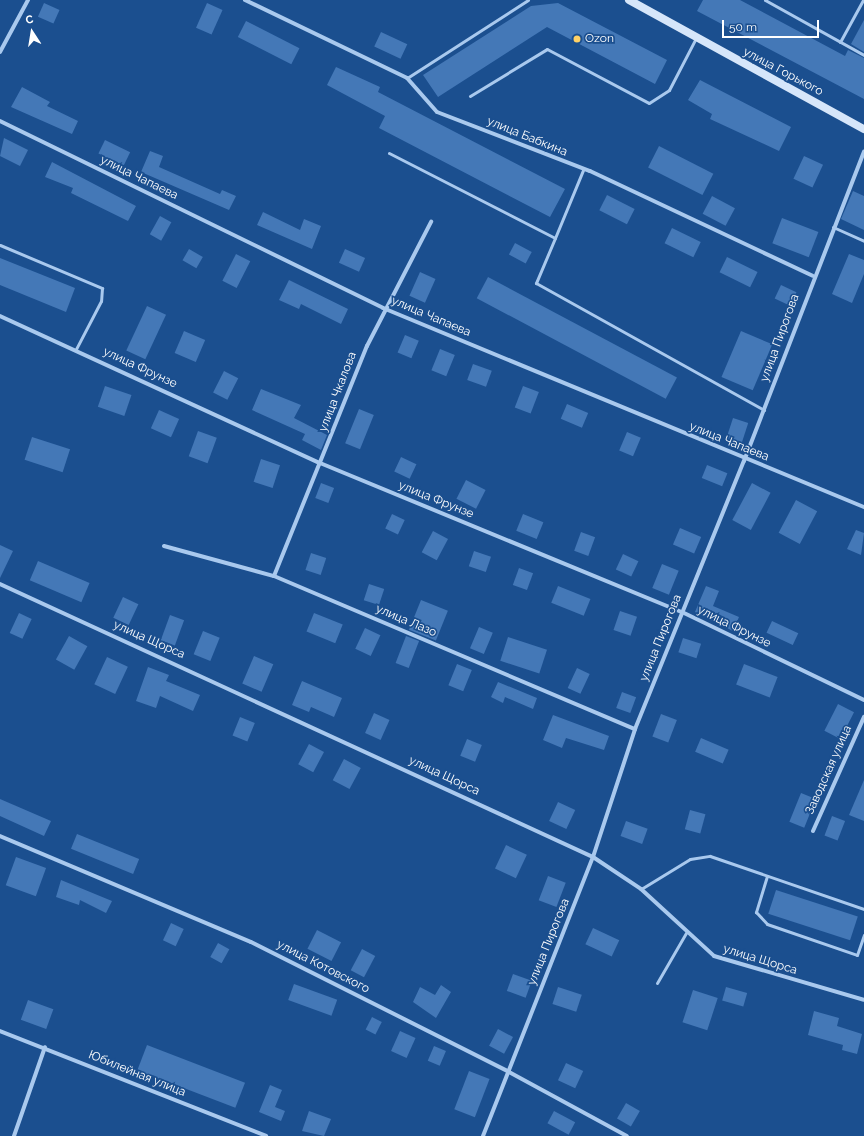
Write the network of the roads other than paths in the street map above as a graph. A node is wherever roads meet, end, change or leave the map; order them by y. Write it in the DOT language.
graph roads {
  1 [pos="28,0"];
  2 [pos="246,0"];
  3 [pos="528,0"];
  4 [pos="629,0"];
  5 [pos="765,0"];
  6 [pos="863,0"];
  7 [pos="696,38"];
  8 [pos="840,42"];
  9 [pos="0,52"];
  10 [pos="864,55"];
  11 [pos="407,78"];
  12 [pos="470,96"];
  13 [pos="0,121"];
  14 [pos="864,129"];
  15 [pos="864,151"];
  16 [pos="389,153"];
  17 [pos="583,170"];
  18 [pos="432,222"];
  19 [pos="833,227"];
  20 [pos="555,238"];
  21 [pos="864,241"];
  22 [pos="0,245"];
  23 [pos="813,276"];
  24 [pos="383,308"];
  25 [pos="0,316"];
  26 [pos="76,348"];
  27 [pos="764,410"];
  28 [pos="744,461"];
  29 [pos="320,463"];
  30 [pos="864,508"];
  31 [pos="164,546"];
  32 [pos="274,576"];
  33 [pos="0,584"];
  34 [pos="682,612"];
  35 [pos="864,700"];
  36 [pos="864,717"];
  37 [pos="635,729"];
  38 [pos="813,831"];
  39 [pos="0,836"];
  40 [pos="593,857"];
  41 [pos="767,876"];
  42 [pos="641,889"];
  43 [pos="864,909"];
  44 [pos="686,933"];
  45 [pos="864,935"];
  46 [pos="657,983"];
  47 [pos="864,1000"];
  48 [pos="0,1031"];
  49 [pos="45,1047"];
  50 [pos="509,1072"];
  51 [pos="14,1136"];
  52 [pos="266,1136"];
  53 [pos="483,1136"];
  54 [pos="626,1136"];
  1 -- 9 [label="street"];
  2 -- 11 [label="street, улица Бабкина"];
  3 -- 11 [label="lane"];
  4 -- 7 [label="street, улица Горького"];
  5 -- 8 [label="lane"];
  6 -- 8 [label="lane"];
  7 -- 12 [label="lane"];
  7 -- 14 [label="street, улица Горького"];
  8 -- 10 [label="lane"];
  11 -- 17 [label="street, улица Бабкина"];
  13 -- 24 [label="street, улица Чапаева"];
  15 -- 19 [label="street, улица Пирогова"];
  16 -- 20 [label="lane"];
  17 -- 20 [label="lane"];
  17 -- 23 [label="street, улица Бабкина"];
  18 -- 24 [label="street, улица Чкалова"];
  19 -- 21 [label="lane"];
  19 -- 23 [label="street, улица Пирогова"];
  20 -- 27 [label="lane"];
  22 -- 26 [label="lane"];
  23 -- 27 [label="street, улица Пирогова"];
  24 -- 28 [label="street, улица Чапаева"];
  24 -- 29 [label="street, улица Чкалова"];
  25 -- 26 [label="street, улица Фрунзе"];
  26 -- 29 [label="street, улица Фрунзе"];
  27 -- 28 [label="street, улица Пирогова"];
  28 -- 30 [label="street, улица Чапаева"];
  28 -- 34 [label="street, улица Пирогова"];
  29 -- 32 [label="street, улица Чкалова"];
  29 -- 34 [label="street, улица Фрунзе"];
  31 -- 32 [label="street, улица Лазо"];
  32 -- 37 [label="street, улица Лазо"];
  33 -- 40 [label="street, улица Щорса"];
  34 -- 35 [label="street, улица Фрунзе"];
  34 -- 37 [label="street, улица Пирогова"];
  36 -- 38 [label="street, Заводская улица"];
  37 -- 40 [label="street, улица Пирогова"];
  39 -- 50 [label="street, улица Котовского"];
  40 -- 42 [label="street, улица Щорса"];
  40 -- 50 [label="street, улица Пирогова"];
  41 -- 42 [label="lane"];
  41 -- 43 [label="lane"];
  41 -- 45 [label="lane"];
  42 -- 44 [label="street, улица Щорса"];
  44 -- 46 [label="lane"];
  44 -- 47 [label="street, улица Щорса"];
  48 -- 49 [label="street, Юбилейная улица"];
  49 -- 51 [label="street"];
  49 -- 52 [label="street, Юбилейная улица"];
  50 -- 53 [label="street, улица Пирогова"];
  50 -- 54 [label="street, улица Котовского"];
}
